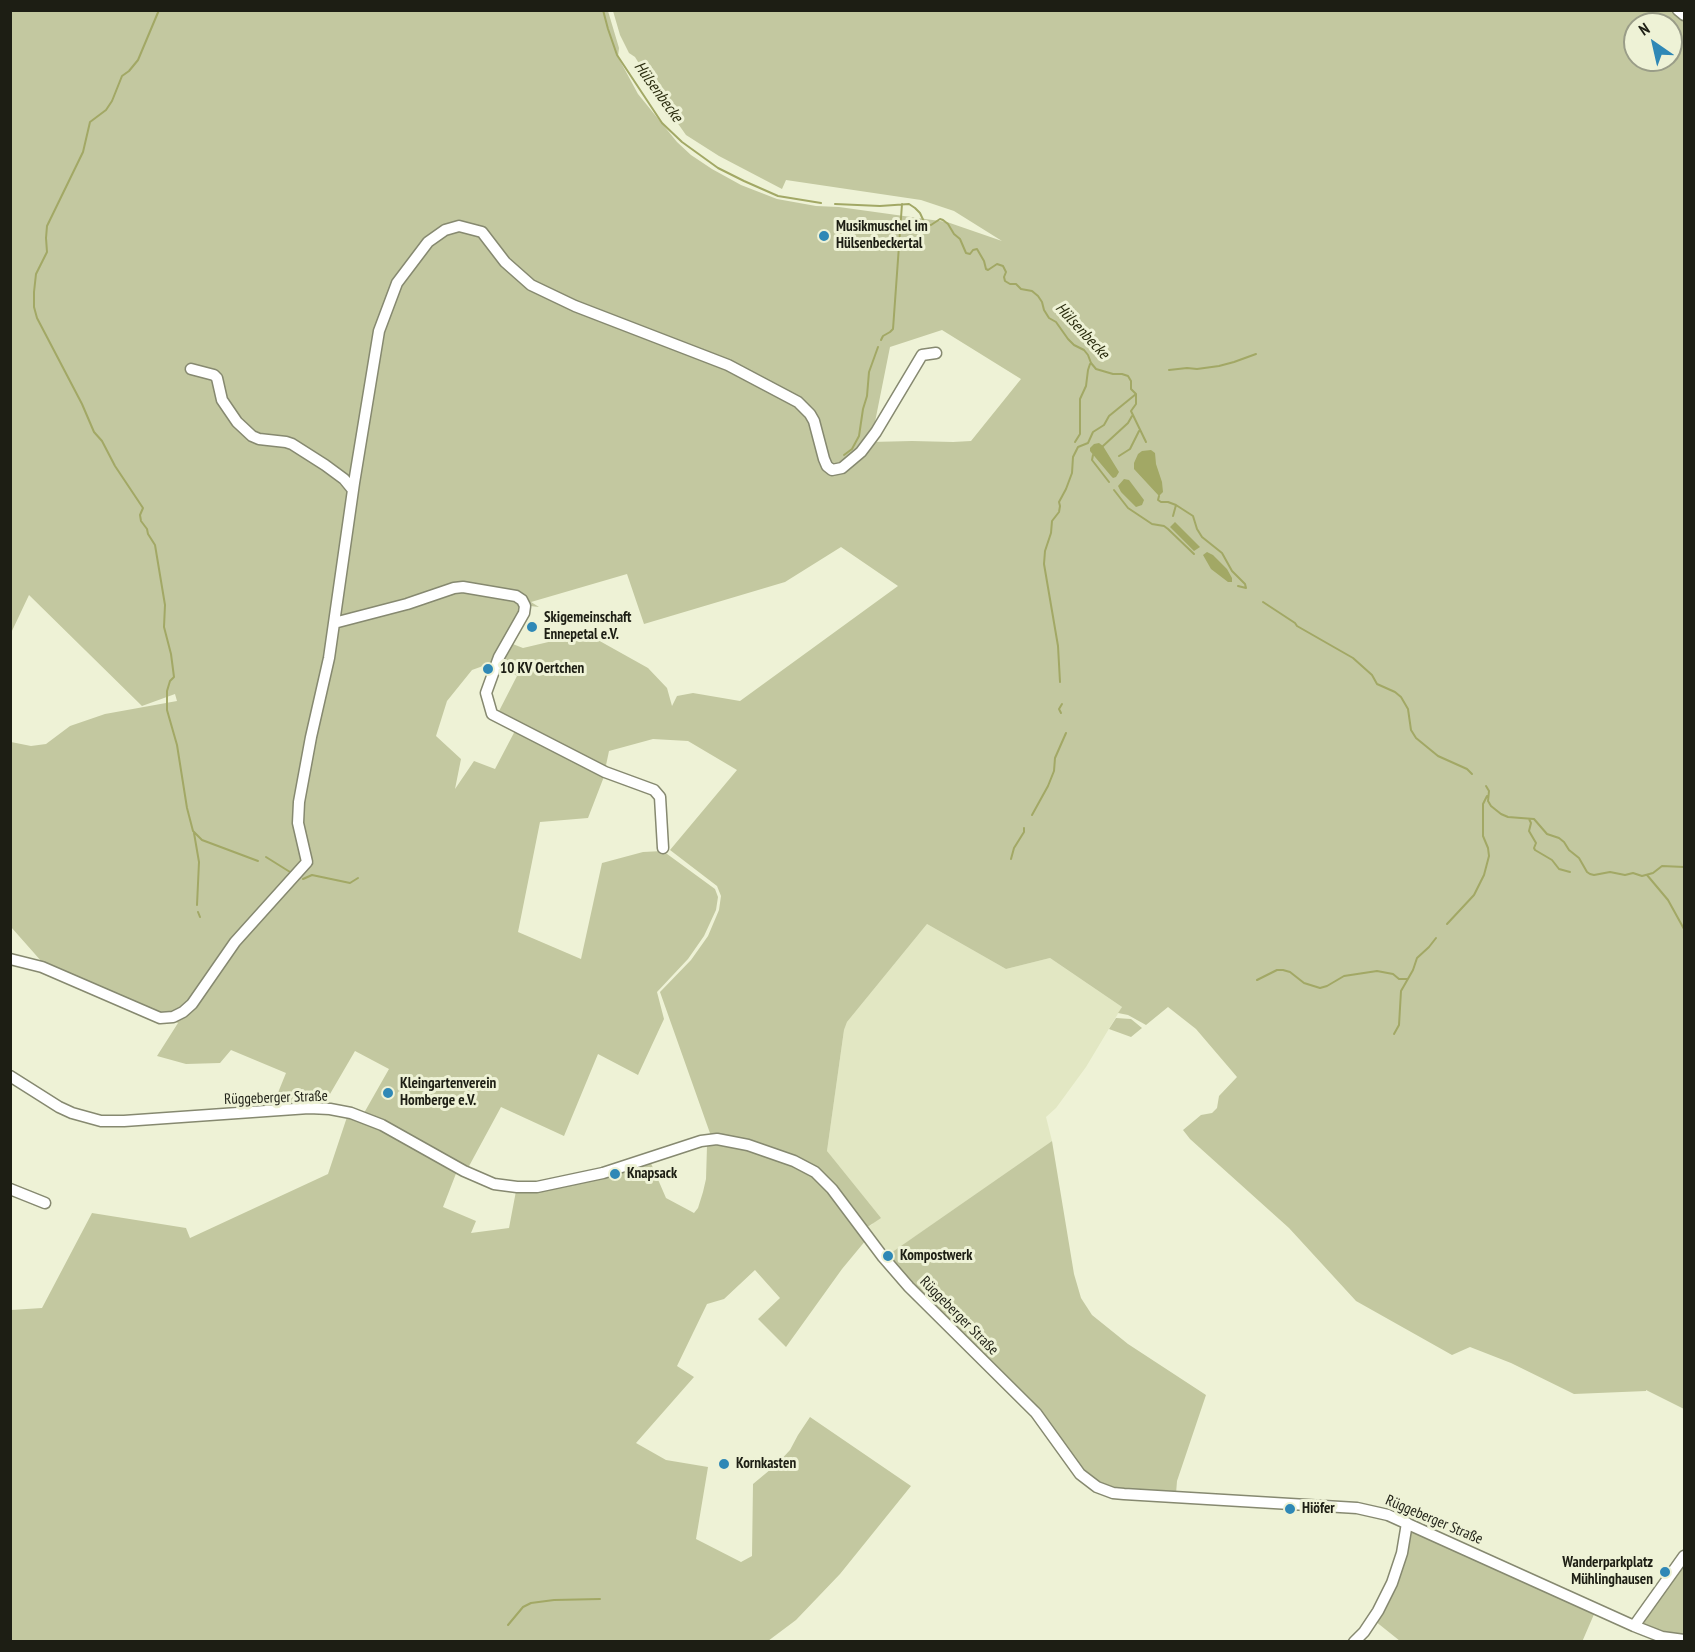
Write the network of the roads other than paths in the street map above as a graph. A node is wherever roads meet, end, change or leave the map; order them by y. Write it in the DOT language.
graph roads {
  1 [pos="1678,10"];
  2 [pos="1684,15"];
  3 [pos="936,353"];
  4 [pos="191,369"];
  5 [pos="353,490"];
  6 [pos="334,623"];
  7 [pos="663,848"];
  8 [pos="10,959"];
  9 [pos="10,1076"];
  10 [pos="10,1189"];
  11 [pos="45,1203"];
  12 [pos="1407,1523"];
  13 [pos="1684,1556"];
  14 [pos="1634,1626"];
  15 [pos="1684,1640"];
  16 [pos="1354,1641"];
  1 -- 2 [label="street"];
  3 -- 5 [label="street"];
  4 -- 5 [label="street"];
  5 -- 6 [label="street"];
  6 -- 7 [label="street"];
  6 -- 8 [label="street"];
  9 -- 12 [label="street, Rüggeberger Straße"];
  10 -- 11 [label="street"];
  12 -- 14 [label="street, Rüggeberger Straße"];
  12 -- 16 [label="street"];
  13 -- 14 [label="street"];
  14 -- 15 [label="street, Rüggeberger Straße"];
}
